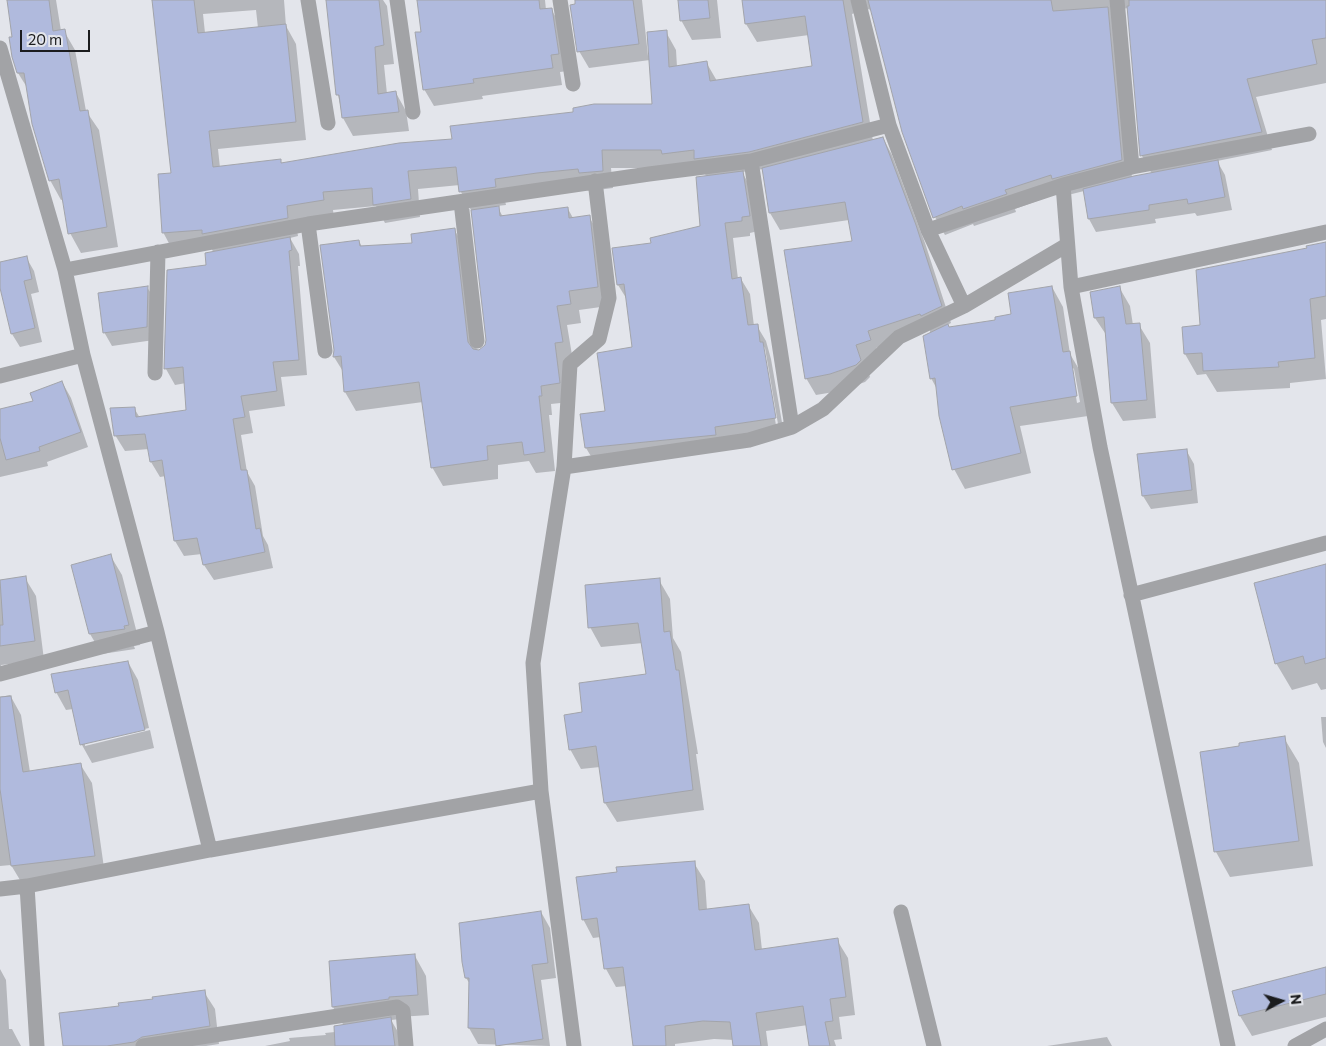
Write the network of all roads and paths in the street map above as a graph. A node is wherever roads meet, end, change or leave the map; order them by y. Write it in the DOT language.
graph roads {
  1 [pos="308,0"];
  2 [pos="398,0"];
  3 [pos="560,0"];
  4 [pos="858,0"];
  5 [pos="1117,0"];
  6 [pos="0,48"];
  7 [pos="573,84"];
  8 [pos="413,112"];
  9 [pos="328,123"];
  10 [pos="889,125"];
  11 [pos="1309,134"];
  12 [pos="750,161"];
  13 [pos="1132,168"];
  14 [pos="595,182"];
  15 [pos="1063,185"];
  16 [pos="461,202"];
  17 [pos="308,224"];
  18 [pos="928,230"];
  19 [pos="1326,232"];
  20 [pos="1067,246"];
  21 [pos="158,252"];
  22 [pos="65,270"];
  23 [pos="1071,287"];
  24 [pos="964,306"];
  25 [pos="477,341"];
  26 [pos="325,351"];
  27 [pos="83,356"];
  28 [pos="155,373"];
  29 [pos="0,376"];
  30 [pos="792,427"];
  31 [pos="564,467"];
  32 [pos="1326,543"];
  33 [pos="1131,595"];
  34 [pos="157,632"];
  35 [pos="0,674"];
  36 [pos="541,791"];
  37 [pos="210,850"];
  38 [pos="27,886"];
  39 [pos="0,889"];
  40 [pos="901,912"];
  41 [pos="1326,1029"];
  42 [pos="37,1046"];
  43 [pos="143,1046"];
  44 [pos="406,1046"];
  45 [pos="574,1046"];
  46 [pos="934,1046"];
  47 [pos="1228,1046"];
  48 [pos="1295,1046"];
  1 -- 9 [label="street"];
  2 -- 8 [label="street"];
  3 -- 7 [label="street"];
  4 -- 10 [label="street"];
  5 -- 13 [label="street"];
  6 -- 22 [label="street"];
  10 -- 12 [label="street"];
  10 -- 18 [label="street"];
  11 -- 13 [label="street"];
  12 -- 14 [label="street"];
  12 -- 30 [label="street"];
  13 -- 15 [label="street"];
  14 -- 16 [label="street"];
  14 -- 31 [label="street"];
  15 -- 18 [label="street"];
  15 -- 20 [label="street"];
  16 -- 17 [label="street"];
  16 -- 25 [label="street"];
  17 -- 21 [label="street"];
  17 -- 26 [label="street"];
  18 -- 24 [label="street"];
  19 -- 23 [label="street"];
  20 -- 23 [label="street"];
  20 -- 24 [label="street"];
  21 -- 22 [label="street"];
  21 -- 28 [label="street"];
  22 -- 27 [label="street"];
  23 -- 33 [label="street"];
  24 -- 30 [label="street"];
  27 -- 29 [label="street"];
  27 -- 34 [label="street"];
  30 -- 31 [label="street"];
  31 -- 36 [label="street"];
  32 -- 33 [label="street"];
  33 -- 47 [label="street"];
  34 -- 35 [label="street"];
  34 -- 37 [label="street"];
  36 -- 37 [label="street"];
  36 -- 45 [label="street"];
  37 -- 38 [label="street"];
  38 -- 39 [label="street"];
  38 -- 42 [label="street"];
  40 -- 46 [label="street"];
  41 -- 48 [label="street"];
  43 -- 44 [label="street"];
}
